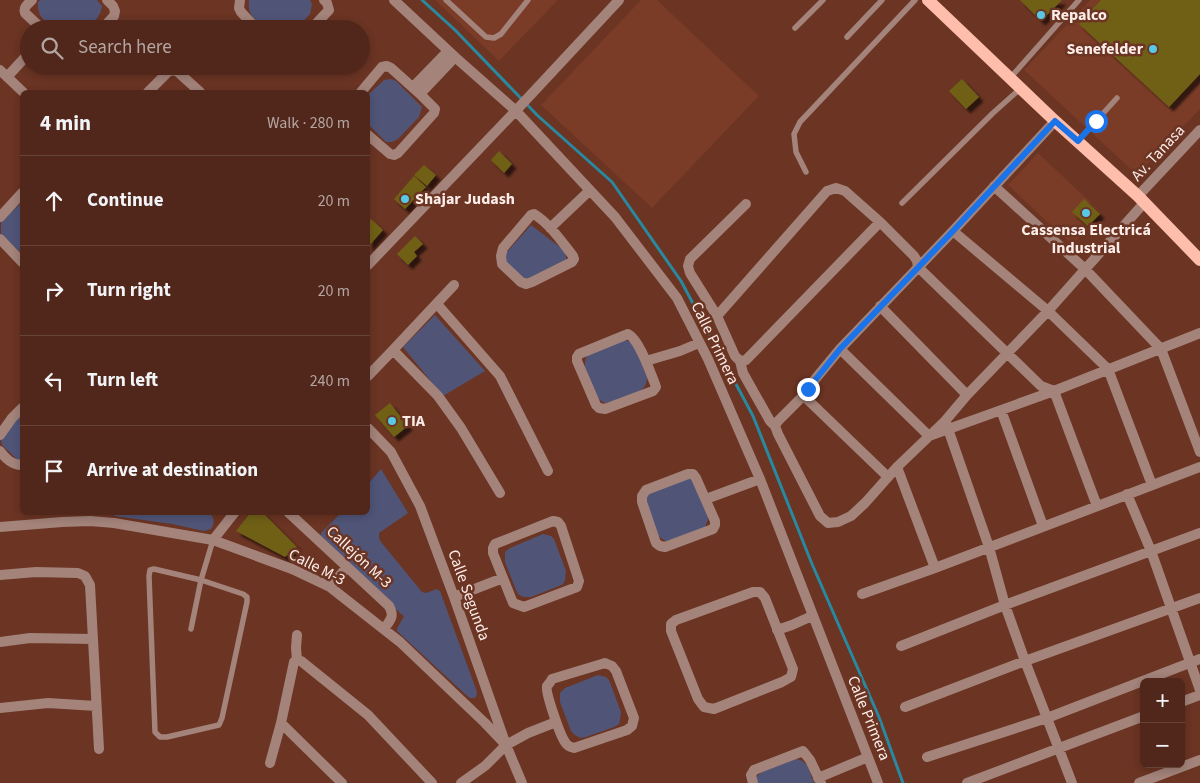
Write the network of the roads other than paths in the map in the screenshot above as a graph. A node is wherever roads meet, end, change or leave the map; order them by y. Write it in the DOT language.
graph roads {
  1 [pos="32,0"];
  2 [pos="107,0"];
  3 [pos="240,0"];
  4 [pos="324,0"];
  5 [pos="394,0"];
  6 [pos="446,0"];
  7 [pos="528,0"];
  8 [pos="619,0"];
  9 [pos="823,0"];
  10 [pos="882,0"];
  11 [pos="915,0"];
  12 [pos="928,0"];
  13 [pos="1079,0"];
  14 [pos="32,20"];
  15 [pos="110,20"];
  16 [pos="249,20"];
  17 [pos="320,20"];
  18 [pos="795,28"];
  19 [pos="847,37"];
  20 [pos="451,54"];
  21 [pos="20,60"];
  22 [pos="3,74"];
  23 [pos="165,75"];
  24 [pos="181,75"];
  25 [pos="1010,77"];
  26 [pos="1021,88"];
  27 [pos="21,90"];
  28 [pos="150,90"];
  29 [pos="198,90"];
  30 [pos="363,90"];
  31 [pos="417,90"];
  32 [pos="1117,98"];
  33 [pos="516,111"];
  34 [pos="1055,121"];
  35 [pos="1200,130"];
  36 [pos="370,137"];
  37 [pos="1078,141"];
  38 [pos="806,172"];
  39 [pos="994,186"];
  40 [pos="590,190"];
  41 [pos="20,196"];
  42 [pos="1141,199"];
  43 [pos="746,204"];
  44 [pos="902,204"];
  45 [pos="0,217"];
  46 [pos="880,222"];
  47 [pos="550,228"];
  48 [pos="953,231"];
  49 [pos="0,239"];
  50 [pos="20,260"];
  51 [pos="1200,260"];
  52 [pos="370,263"];
  53 [pos="918,267"];
  54 [pos="1085,269"];
  55 [pos="454,285"];
  56 [pos="437,304"];
  57 [pos="880,306"];
  58 [pos="1048,311"];
  59 [pos="717,316"];
  60 [pos="1200,333"];
  61 [pos="699,343"];
  62 [pos="840,349"];
  63 [pos="1161,349"];
  64 [pos="393,350"];
  65 [pos="1006,354"];
  66 [pos="646,361"];
  67 [pos="740,361"];
  68 [pos="1108,369"];
  69 [pos="370,374"];
  70 [pos="1054,391"];
  71 [pos="805,394"];
  72 [pos="967,395"];
  73 [pos="20,410"];
  74 [pos="1001,410"];
  75 [pos="947,425"];
  76 [pos="775,426"];
  77 [pos="370,430"];
  78 [pos="0,435"];
  79 [pos="929,436"];
  80 [pos="0,451"];
  81 [pos="1200,452"];
  82 [pos="20,465"];
  83 [pos="897,467"];
  84 [pos="1200,467"];
  85 [pos="548,471"];
  86 [pos="888,477"];
  87 [pos="760,479"];
  88 [pos="1152,485"];
  89 [pos="500,493"];
  90 [pos="1127,494"];
  91 [pos="706,499"];
  92 [pos="1097,506"];
  93 [pos="72,515"];
  94 [pos="233,515"];
  95 [pos="291,515"];
  96 [pos="62,522"];
  97 [pos="1043,526"];
  98 [pos="0,527"];
  99 [pos="1200,533"];
  100 [pos="213,540"];
  101 [pos="989,547"];
  102 [pos="1151,551"];
  103 [pos="347,567"];
  104 [pos="935,568"];
  105 [pos="0,575"];
  106 [pos="503,578"];
  107 [pos="201,580"];
  108 [pos="330,587"];
  109 [pos="862,594"];
  110 [pos="454,597"];
  111 [pos="1200,598"];
  112 [pos="1005,605"];
  113 [pos="1172,609"];
  114 [pos="812,616"];
  115 [pos="191,629"];
  116 [pos="384,629"];
  117 [pos="777,630"];
  118 [pos="297,635"];
  119 [pos="93,639"];
  120 [pos="0,642"];
  121 [pos="901,646"];
  122 [pos="297,660"];
  123 [pos="1195,661"];
  124 [pos="1025,662"];
  125 [pos="1200,690"];
  126 [pos="1200,695"];
  127 [pos="1185,701"];
  128 [pos="96,706"];
  129 [pos="905,707"];
  130 [pos="0,708"];
  131 [pos="1047,718"];
  132 [pos="1140,718"];
  133 [pos="556,722"];
  134 [pos="281,723"];
  135 [pos="506,745"];
  136 [pos="1059,748"];
  137 [pos="99,749"];
  138 [pos="868,757"];
  139 [pos="927,757"];
  140 [pos="1200,760"];
  141 [pos="270,763"];
  142 [pos="820,780"];
  143 [pos="342,783"];
  144 [pos="432,783"];
  145 [pos="461,783"];
  146 [pos="522,783"];
  147 [pos="753,783"];
  148 [pos="878,783"];
  149 [pos="967,783"];
  150 [pos="1072,783"];
  151 [pos="1139,783"];
  1 -- 14 [label="street"];
  2 -- 15 [label="street"];
  3 -- 16 [label="street"];
  4 -- 17 [label="street"];
  5 -- 20 [label="street, Calle Primera"];
  6 -- 7 [label="lane"];
  8 -- 33 [label="street"];
  9 -- 18 [label="lane"];
  10 -- 19 [label="lane"];
  11 -- 38 [label="lane"];
  12 -- 25 [label="main road"];
  13 -- 25 [label="lane"];
  20 -- 31 [label="street"];
  20 -- 33 [label="street, Calle Primera"];
  21 -- 22 [label="street"];
  22 -- 27 [label="street"];
  23 -- 28 [label="street"];
  24 -- 29 [label="street"];
  25 -- 26 [label="main road"];
  26 -- 34 [label="main road"];
  26 -- 44 [label="lane"];
  30 -- 31 [label="street"];
  31 -- 36 [label="street"];
  32 -- 37 [label="lane"];
  33 -- 40 [label="street, Calle Primera"];
  33 -- 52 [label="street"];
  34 -- 37 [label="main road"];
  34 -- 39 [label="street"];
  35 -- 42 [label="street, Av. Tanasa"];
  37 -- 42 [label="main road"];
  39 -- 48 [label="street"];
  39 -- 54 [label="street"];
  40 -- 47 [label="street"];
  40 -- 61 [label="street, Calle Primera"];
  41 -- 45 [label="street"];
  42 -- 51 [label="main road"];
  42 -- 54 [label="street, Av. Tanasa"];
  43 -- 59 [label="street"];
  46 -- 53 [label="street"];
  46 -- 59 [label="street"];
  46 -- 67 [label="street"];
  47 -- 47 [label="street"];
  48 -- 53 [label="street"];
  48 -- 58 [label="street"];
  49 -- 50 [label="street"];
  53 -- 57 [label="street"];
  53 -- 65 [label="street"];
  54 -- 58 [label="street, Av. Tanasa"];
  54 -- 63 [label="street"];
  55 -- 56 [label="street"];
  56 -- 64 [label="street"];
  56 -- 85 [label="street"];
  57 -- 62 [label="street"];
  57 -- 72 [label="street"];
  58 -- 65 [label="street, Av. Tanasa"];
  58 -- 68 [label="street"];
  59 -- 67 [label="street"];
  60 -- 63 [label="street"];
  61 -- 66 [label="street"];
  61 -- 87 [label="street, Calle Primera"];
  62 -- 71 [label="street"];
  62 -- 79 [label="street"];
  63 -- 68 [label="street"];
  63 -- 81 [label="street"];
  64 -- 69 [label="street"];
  64 -- 89 [label="street"];
  65 -- 70 [label="street"];
  65 -- 72 [label="street, Av. Tanasa"];
  66 -- 66 [label="street"];
  67 -- 76 [label="street"];
  68 -- 70 [label="street"];
  68 -- 88 [label="street"];
  70 -- 74 [label="street"];
  70 -- 92 [label="street"];
  71 -- 76 [label="street"];
  71 -- 86 [label="street"];
  72 -- 75 [label="street, Av. Tanasa"];
  73 -- 78 [label="street"];
  74 -- 75 [label="street"];
  74 -- 97 [label="street"];
  75 -- 79 [label="street"];
  75 -- 101 [label="street"];
  76 -- 86 [label="street"];
  77 -- 110 [label="street, Calle Segunda"];
  79 -- 83 [label="street"];
  80 -- 82 [label="street"];
  83 -- 86 [label="street"];
  83 -- 104 [label="street"];
  84 -- 88 [label="street"];
  87 -- 91 [label="street"];
  87 -- 114 [label="street, Calle Primera"];
  88 -- 90 [label="street"];
  90 -- 92 [label="street"];
  90 -- 102 [label="street"];
  91 -- 91 [label="street"];
  92 -- 97 [label="street"];
  93 -- 96 [label="street"];
  94 -- 100 [label="street"];
  95 -- 103 [label="street, Callejón M-3"];
  96 -- 98 [label="street, Calle M-3"];
  96 -- 100 [label="street, Calle M-3"];
  97 -- 101 [label="street"];
  99 -- 102 [label="street"];
  100 -- 107 [label="lane"];
  100 -- 108 [label="street, Calle M-3"];
  101 -- 104 [label="street"];
  101 -- 112 [label="street"];
  102 -- 112 [label="street"];
  102 -- 113 [label="street"];
  103 -- 108 [label="street"];
  103 -- 116 [label="street, Callejón M-3"];
  104 -- 109 [label="street"];
  105 -- 119 [label="street"];
  106 -- 106 [label="street"];
  106 -- 110 [label="street"];
  107 -- 107 [label="lane"];
  107 -- 115 [label="lane"];
  108 -- 116 [label="street, Calle M-3"];
  110 -- 135 [label="street, Calle Segunda"];
  111 -- 113 [label="street"];
  112 -- 121 [label="street"];
  112 -- 124 [label="street"];
  113 -- 123 [label="street"];
  113 -- 124 [label="street"];
  114 -- 117 [label="street"];
  114 -- 138 [label="street, Calle Primera"];
  116 -- 135 [label="street, Calle M-3"];
  117 -- 117 [label="street"];
  118 -- 122 [label="street"];
  119 -- 120 [label="street"];
  119 -- 128 [label="street"];
  122 -- 134 [label="street"];
  122 -- 144 [label="street"];
  123 -- 125 [label="street"];
  123 -- 131 [label="street"];
  124 -- 129 [label="street"];
  124 -- 131 [label="street"];
  126 -- 127 [label="street"];
  128 -- 130 [label="street"];
  128 -- 137 [label="street"];
  131 -- 136 [label="street"];
  131 -- 139 [label="street"];
  132 -- 136 [label="street"];
  133 -- 133 [label="street"];
  133 -- 135 [label="street"];
  134 -- 141 [label="street"];
  134 -- 143 [label="street"];
  135 -- 145 [label="street"];
  135 -- 146 [label="street, Calle Segunda"];
  136 -- 149 [label="street"];
  136 -- 150 [label="street"];
  138 -- 142 [label="street"];
  138 -- 148 [label="street, Calle Primera"];
  140 -- 151 [label="street"];
  142 -- 147 [label="street"];
}
